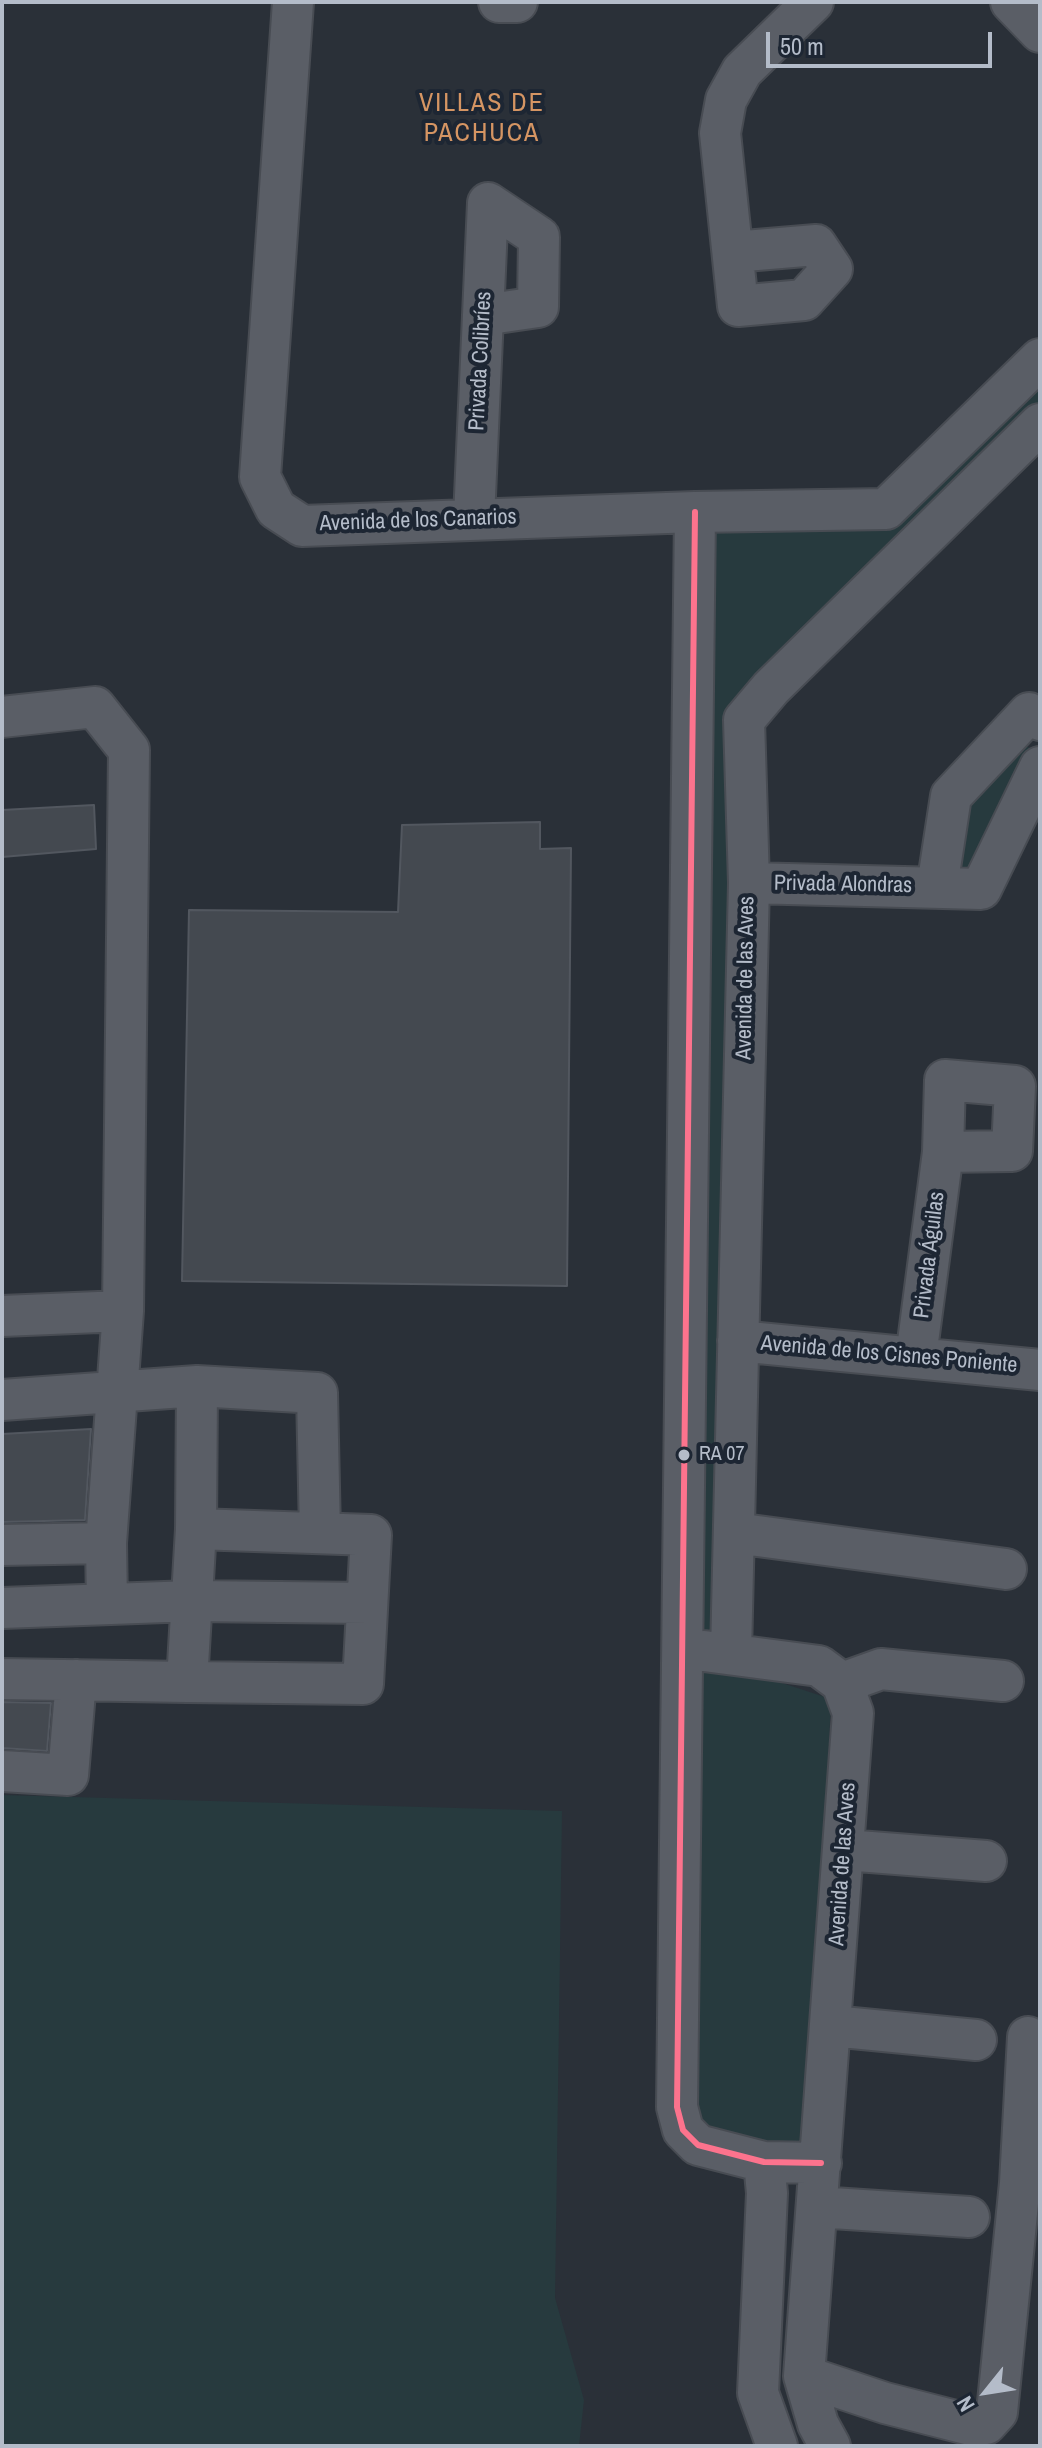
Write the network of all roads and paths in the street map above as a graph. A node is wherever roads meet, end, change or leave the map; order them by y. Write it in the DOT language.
graph roads {
  1 [pos="293,2"];
  2 [pos="499,2"];
  3 [pos="517,2"];
  4 [pos="813,2"];
  5 [pos="1011,2"];
  6 [pos="1040,32"];
  7 [pos="733,252"];
  8 [pos="483,315"];
  9 [pos="1040,359"];
  10 [pos="1040,424"];
  11 [pos="886,509"];
  12 [pos="695,512"];
  13 [pos="474,518"];
  14 [pos="908,554"];
  15 [pos="695,701"];
  16 [pos="2,717"];
  17 [pos="744,720"];
  18 [pos="1040,720"];
  19 [pos="1040,767"];
  20 [pos="749,883"];
  21 [pos="937,887"];
  22 [pos="943,1152"];
  23 [pos="123,1311"];
  24 [pos="2,1316"];
  25 [pos="738,1341"];
  26 [pos="916,1357"];
  27 [pos="1040,1370"];
  28 [pos="197,1386"];
  29 [pos="119,1393"];
  30 [pos="2,1400"];
  31 [pos="196,1529"];
  32 [pos="320,1533"];
  33 [pos="735,1533"];
  34 [pos="106,1543"];
  35 [pos="2,1545"];
  36 [pos="1006,1569"];
  37 [pos="192,1601"];
  38 [pos="367,1603"];
  39 [pos="107,1604"];
  40 [pos="2,1608"];
  41 [pos="682,1648"];
  42 [pos="731,1654"];
  43 [pos="2,1679"];
  44 [pos="76,1680"];
  45 [pos="1003,1681"];
  46 [pos="187,1682"];
  47 [pos="842,1683"];
  48 [pos="2,1771"];
  49 [pos="845,1850"];
  50 [pos="986,1861"];
  51 [pos="832,2026"];
  52 [pos="1028,2037"];
  53 [pos="976,2040"];
  54 [pos="764,2162"];
  55 [pos="821,2163"];
  56 [pos="1030,2181"];
  57 [pos="817,2207"];
  58 [pos="969,2217"];
  59 [pos="804,2376"];
  60 [pos="777,2446"];
  61 [pos="830,2446"];
  1 -- 13 [label="street, Avenida de los Canarios"];
  2 -- 3 [label="street"];
  4 -- 7 [label="street"];
  5 -- 6 [label="street"];
  8 -- 8 [label="street, Privada Colibríes"];
  8 -- 13 [label="street, Privada Colibríes"];
  9 -- 11 [label="street"];
  10 -- 14 [label="street"];
  11 -- 12 [label="street, Avenida de los Canarios"];
  11 -- 14 [label="street"];
  12 -- 13 [label="street, Avenida de los Canarios"];
  12 -- 15 [label="street"];
  14 -- 17 [label="street"];
  15 -- 17 [label="street"];
  15 -- 41 [label="street"];
  16 -- 23 [label="street"];
  17 -- 20 [label="street, Avenida de las Aves"];
  18 -- 21 [label="street, Privada Alondras"];
  19 -- 21 [label="street, Privada Alondras"];
  20 -- 21 [label="street, Privada Alondras"];
  20 -- 25 [label="street, Avenida de las Aves"];
  22 -- 26 [label="street, Privada Águilas"];
  23 -- 24 [label="street"];
  23 -- 29 [label="street"];
  25 -- 26 [label="street, Avenida de los Cisnes Poniente"];
  25 -- 33 [label="street, Avenida de las Aves"];
  26 -- 27 [label="street, Avenida de los Cisnes Poniente"];
  28 -- 29 [label="street"];
  28 -- 31 [label="street"];
  28 -- 32 [label="street"];
  29 -- 30 [label="street"];
  29 -- 34 [label="street"];
  31 -- 32 [label="street"];
  31 -- 37 [label="street"];
  32 -- 38 [label="street"];
  33 -- 36 [label="street"];
  33 -- 42 [label="street, Avenida de las Aves"];
  34 -- 35 [label="street"];
  34 -- 39 [label="street"];
  37 -- 38 [label="street"];
  37 -- 39 [label="street"];
  37 -- 46 [label="street"];
  38 -- 46 [label="street"];
  39 -- 40 [label="street"];
  41 -- 42 [label="street"];
  41 -- 54 [label="street"];
  42 -- 47 [label="street"];
  43 -- 44 [label="street"];
  44 -- 46 [label="street"];
  44 -- 48 [label="street"];
  45 -- 47 [label="street"];
  47 -- 49 [label="street, Avenida de las Aves"];
  49 -- 50 [label="street"];
  49 -- 51 [label="street, Avenida de las Aves"];
  51 -- 53 [label="street"];
  51 -- 55 [label="street, Avenida de las Aves"];
  52 -- 56 [label="street"];
  54 -- 55 [label="street"];
  54 -- 60 [label="street"];
  55 -- 57 [label="street, Avenida de las Aves"];
  56 -- 59 [label="street"];
  57 -- 58 [label="street"];
  57 -- 59 [label="street, Avenida de las Aves"];
  59 -- 61 [label="street, Avenida de las Aves"];
}
